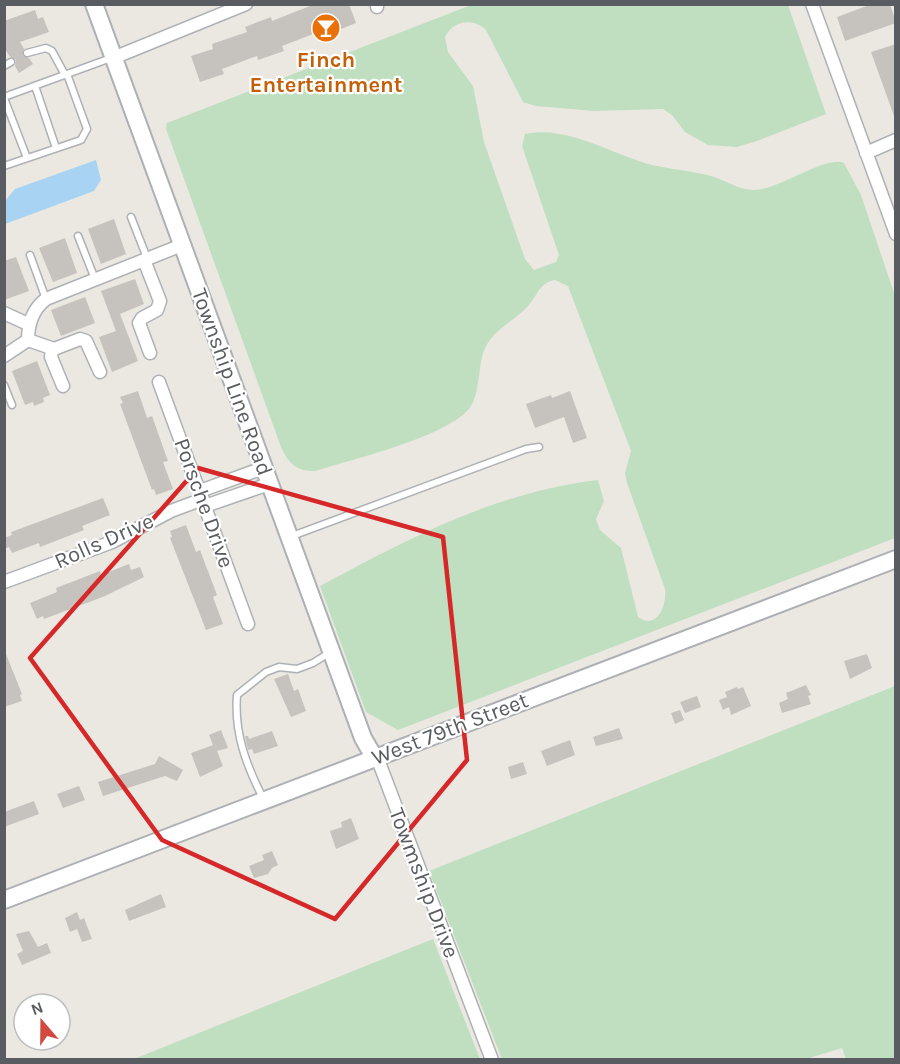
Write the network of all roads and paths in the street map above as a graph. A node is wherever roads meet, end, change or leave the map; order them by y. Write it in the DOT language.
graph roads {
  1 [pos="94,4"];
  2 [pos="246,4"];
  3 [pos="812,4"];
  4 [pos="27,53"];
  5 [pos="113,58"];
  6 [pos="66,74"];
  7 [pos="35,86"];
  8 [pos="4,97"];
  9 [pos="896,141"];
  10 [pos="56,148"];
  11 [pos="866,153"];
  12 [pos="27,158"];
  13 [pos="4,166"];
  14 [pos="132,217"];
  15 [pos="896,234"];
  16 [pos="78,236"];
  17 [pos="183,245"];
  18 [pos="30,255"];
  19 [pos="146,260"];
  20 [pos="95,280"];
  21 [pos="46,299"];
  22 [pos="4,313"];
  23 [pos="28,324"];
  24 [pos="28,340"];
  25 [pos="52,349"];
  26 [pos="150,353"];
  27 [pos="4,356"];
  28 [pos="100,372"];
  29 [pos="159,382"];
  30 [pos="4,386"];
  31 [pos="63,386"];
  32 [pos="12,405"];
  33 [pos="539,447"];
  34 [pos="266,476"];
  35 [pos="202,499"];
  36 [pos="289,538"];
  37 [pos="896,559"];
  38 [pos="4,582"];
  39 [pos="248,624"];
  40 [pos="331,651"];
  41 [pos="374,757"];
  42 [pos="264,800"];
  43 [pos="4,900"];
  44 [pos="492,1059"];
  1 -- 5 [label="main road, Township Line Road"];
  2 -- 5 [label="street"];
  3 -- 11 [label="street"];
  4 -- 6 [label="lane"];
  5 -- 6 [label="lane"];
  5 -- 17 [label="main road, Township Line Road"];
  6 -- 7 [label="lane"];
  6 -- 10 [label="lane"];
  7 -- 8 [label="lane"];
  7 -- 10 [label="lane"];
  8 -- 12 [label="lane"];
  9 -- 11 [label="street"];
  10 -- 12 [label="lane"];
  11 -- 15 [label="street"];
  12 -- 13 [label="lane"];
  14 -- 19 [label="lane"];
  16 -- 20 [label="lane"];
  17 -- 19 [label="street"];
  17 -- 34 [label="main road, Township Line Road"];
  18 -- 21 [label="lane"];
  19 -- 20 [label="street"];
  19 -- 26 [label="street"];
  20 -- 21 [label="street"];
  21 -- 23 [label="street"];
  22 -- 23 [label="street"];
  23 -- 24 [label="street"];
  24 -- 25 [label="street"];
  24 -- 27 [label="street"];
  25 -- 28 [label="street"];
  25 -- 31 [label="street"];
  29 -- 35 [label="street, Porsche Drive"];
  30 -- 32 [label="lane"];
  33 -- 36 [label="lane"];
  34 -- 35 [label="street, Rolls Drive"];
  34 -- 36 [label="main road, Township Line Road"];
  35 -- 38 [label="street, Rolls Drive"];
  35 -- 39 [label="street, Porsche Drive"];
  36 -- 40 [label="main road, Township Line Road"];
  37 -- 41 [label="main road, West 79th Street"];
  40 -- 41 [label="main road, Township Line Road"];
  40 -- 42 [label="lane"];
  41 -- 42 [label="main road, West 79th Street"];
  41 -- 44 [label="street, Towmship Drive"];
  42 -- 43 [label="main road, West 79th Street"];
}
